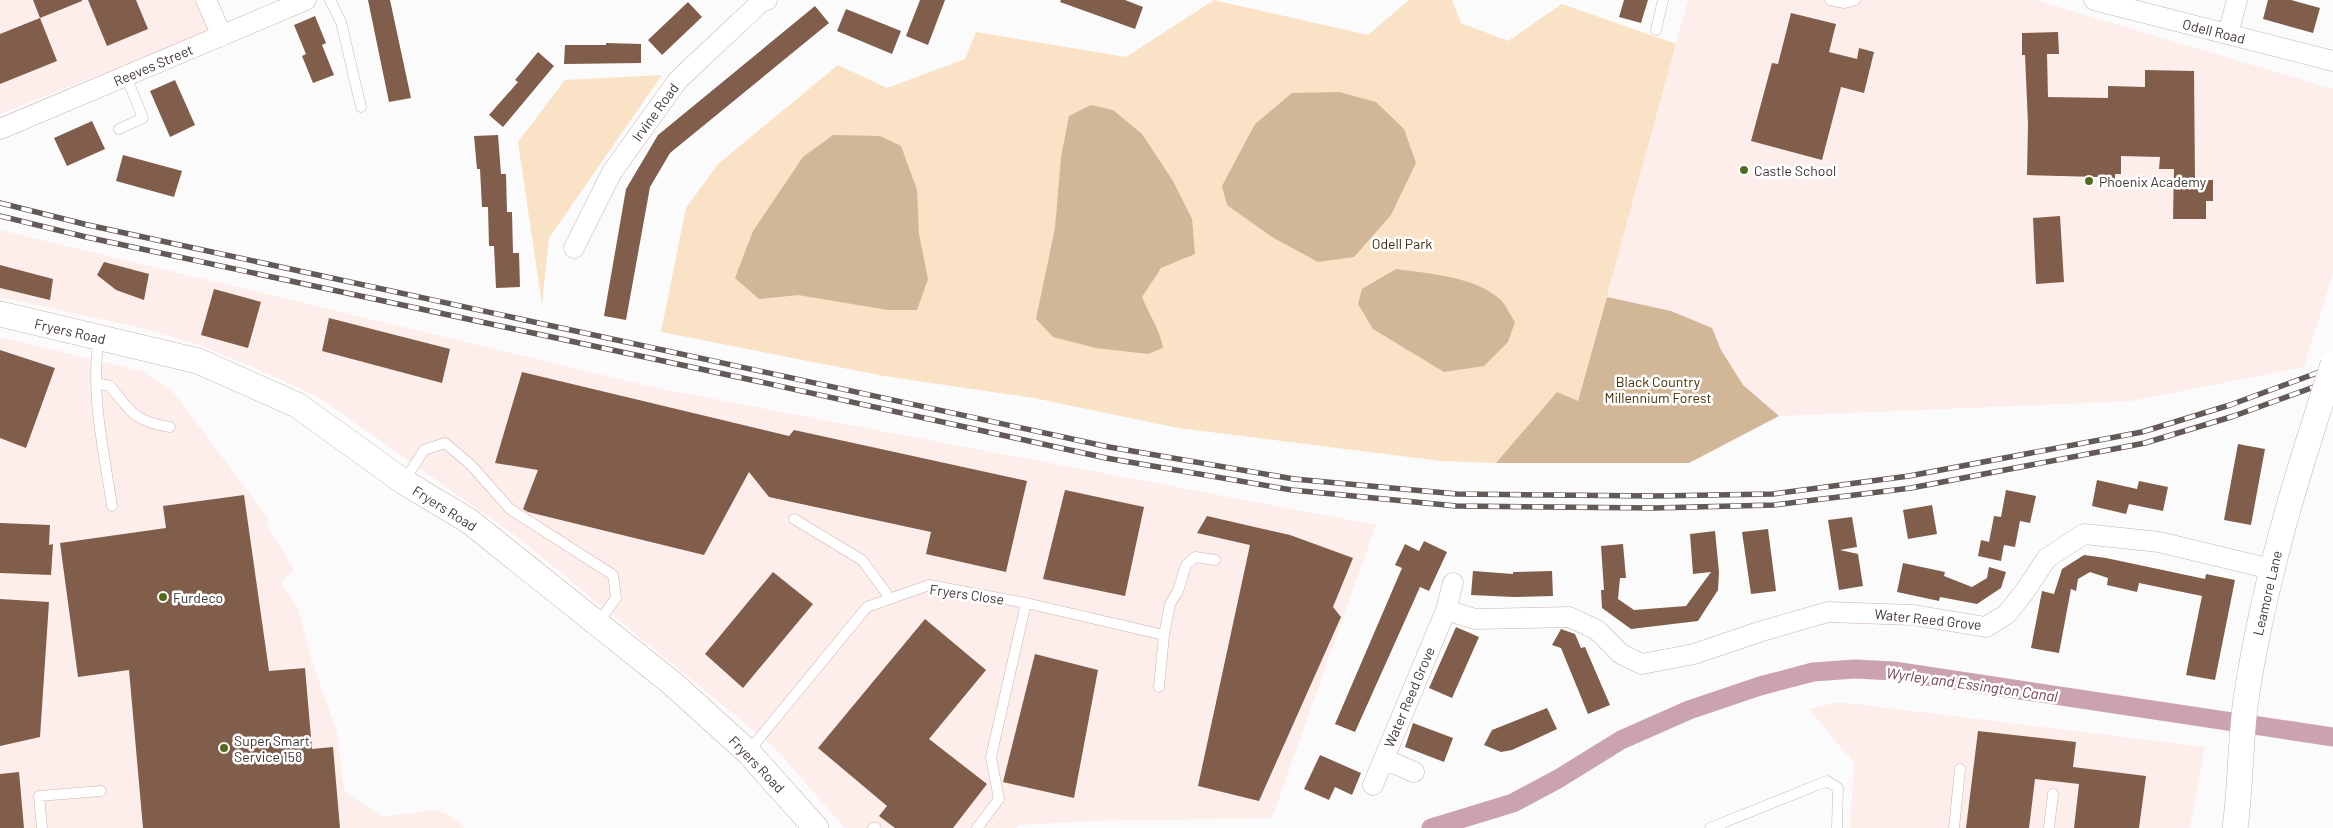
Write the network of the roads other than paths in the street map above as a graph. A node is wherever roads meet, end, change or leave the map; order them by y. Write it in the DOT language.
graph roads {
  1 [pos="206,0"];
  2 [pos="306,0"];
  3 [pos="330,0"];
  4 [pos="1663,0"];
  5 [pos="1830,0"];
  6 [pos="1855,0"];
  7 [pos="2094,0"];
  8 [pos="2237,0"];
  9 [pos="762,1"];
  10 [pos="1656,30"];
  11 [pos="2228,34"];
  12 [pos="222,36"];
  13 [pos="2333,61"];
  14 [pos="126,76"];
  15 [pos="361,107"];
  16 [pos="119,128"];
  17 [pos="0,129"];
  18 [pos="574,248"];
  19 [pos="0,314"];
  20 [pos="99,338"];
  21 [pos="2333,364"];
  22 [pos="96,383"];
  23 [pos="170,427"];
  24 [pos="404,482"];
  25 [pos="112,506"];
  26 [pos="794,519"];
  27 [pos="1215,560"];
  28 [pos="2271,569"];
  29 [pos="1453,583"];
  30 [pos="890,598"];
  31 [pos="1026,603"];
  32 [pos="1446,610"];
  33 [pos="597,623"];
  34 [pos="1164,635"];
  35 [pos="1159,687"];
  36 [pos="748,752"];
  37 [pos="1384,759"];
  38 [pos="1960,769"];
  39 [pos="1414,772"];
  40 [pos="1373,785"];
  41 [pos="101,790"];
  42 [pos="2053,794"];
  43 [pos="42,828"];
  44 [pos="816,828"];
  45 [pos="977,828"];
  46 [pos="1710,828"];
  47 [pos="1837,828"];
  48 [pos="1954,828"];
  49 [pos="2049,828"];
  50 [pos="2235,828"];
  1 -- 12 [label="street"];
  2 -- 12 [label="street, Reeves Street"];
  3 -- 15 [label="lane"];
  4 -- 10 [label="lane"];
  5 -- 6 [label="lane"];
  7 -- 11 [label="street, Odell Road"];
  8 -- 11 [label="street"];
  9 -- 18 [label="street, Irvine Road"];
  11 -- 13 [label="street, Odell Road"];
  12 -- 14 [label="street, Reeves Street"];
  14 -- 16 [label="lane"];
  14 -- 17 [label="street, Reeves Street"];
  19 -- 20 [label="street, Fryers Road"];
  20 -- 22 [label="lane"];
  20 -- 24 [label="street, Fryers Road"];
  21 -- 28 [label="street, Leamore Lane, bridge"];
  22 -- 23 [label="lane"];
  22 -- 25 [label="lane"];
  24 -- 33 [label="street, Fryers Road"];
  24 -- 33 [label="lane"];
  26 -- 30 [label="lane"];
  27 -- 34 [label="lane"];
  28 -- 32 [label="street, Water Reed Grove"];
  28 -- 50 [label="street, Leamore Lane"];
  29 -- 32 [label="street, Water Reed Grove"];
  30 -- 31 [label="lane, Fryers Close"];
  30 -- 36 [label="lane, Fryers Close"];
  31 -- 34 [label="lane, Fryers Close"];
  31 -- 45 [label="lane"];
  32 -- 37 [label="street, Water Reed Grove"];
  33 -- 36 [label="street, Fryers Road"];
  34 -- 35 [label="lane"];
  36 -- 44 [label="street, Fryers Road"];
  37 -- 39 [label="street"];
  37 -- 40 [label="street, Water Reed Grove"];
  38 -- 48 [label="lane"];
  41 -- 43 [label="lane"];
  42 -- 49 [label="lane"];
  46 -- 47 [label="lane"];
}
